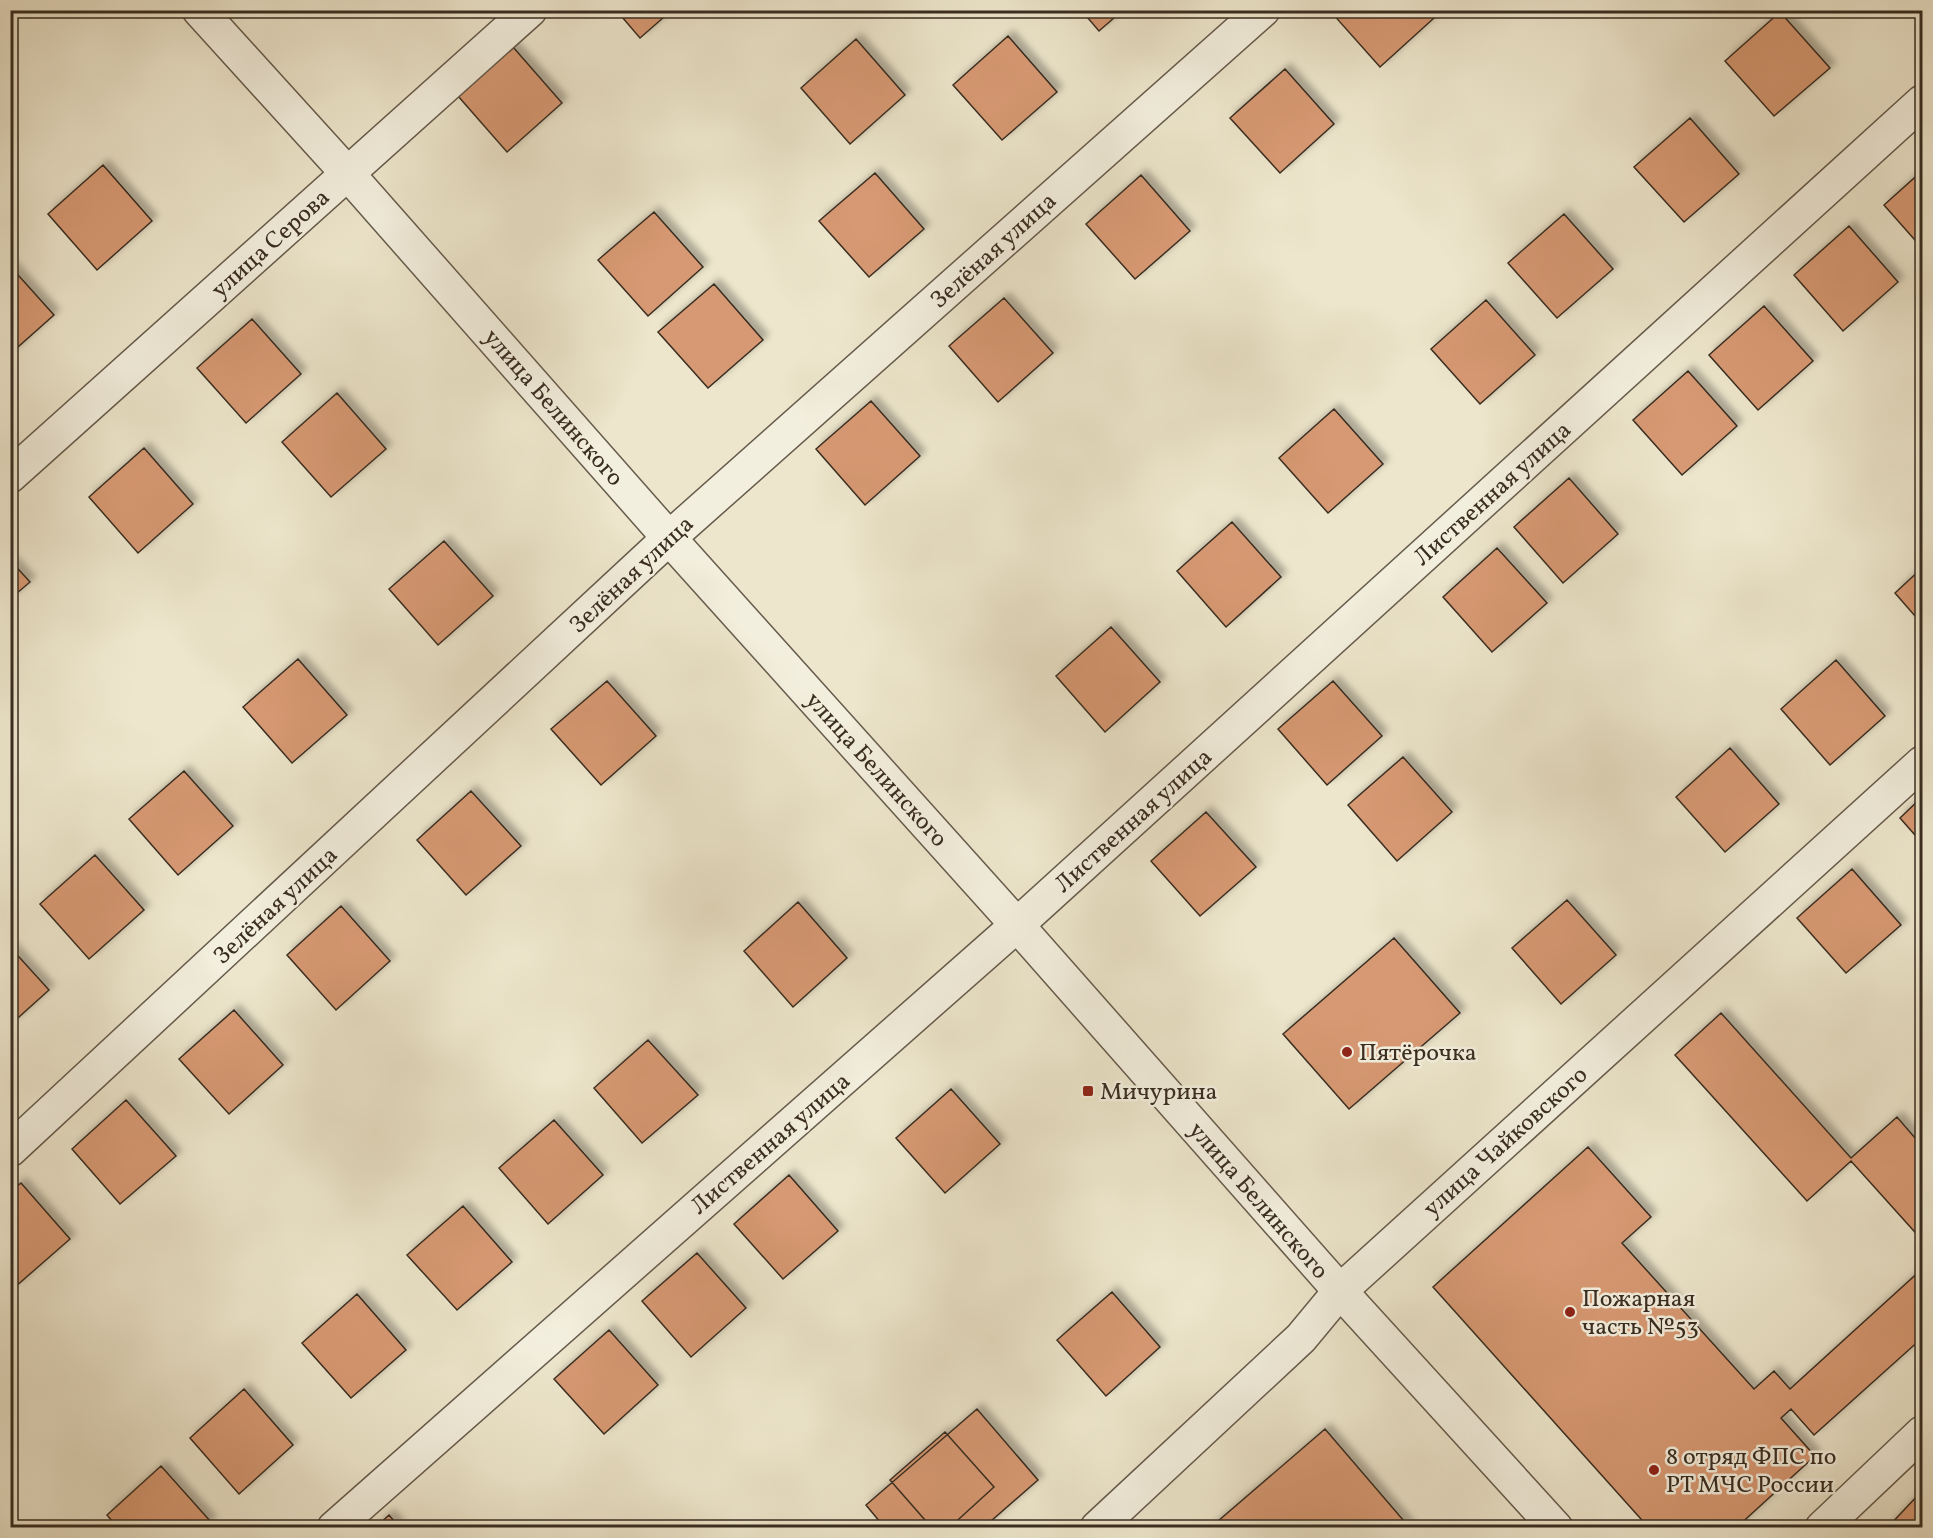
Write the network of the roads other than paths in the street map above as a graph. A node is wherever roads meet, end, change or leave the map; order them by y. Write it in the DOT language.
graph roads {
  1 [pos="199,10"];
  2 [pos="530,10"];
  3 [pos="1263,10"];
  4 [pos="1923,102"];
  5 [pos="348,174"];
  6 [pos="10,476"];
  7 [pos="669,538"];
  8 [pos="1923,763"];
  9 [pos="1017,925"];
  10 [pos="10,1150"];
  11 [pos="1340,1291"];
  12 [pos="1923,1433"];
  13 [pos="334,1527"];
  14 [pos="1097,1527"];
  15 [pos="1556,1527"];
  16 [pos="1822,1527"];
  1 -- 5 [label="street, улица Белинского"];
  2 -- 5 [label="street, улица Серова"];
  3 -- 7 [label="street, Зелёная улица"];
  4 -- 9 [label="street, Лиственная улица"];
  5 -- 6 [label="street, улица Серова"];
  5 -- 7 [label="street, улица Белинского"];
  7 -- 9 [label="street, улица Белинского"];
  7 -- 10 [label="street, Зелёная улица"];
  8 -- 11 [label="street, улица Чайковского"];
  9 -- 11 [label="street, улица Белинского"];
  9 -- 13 [label="street, Лиственная улица"];
  11 -- 14 [label="street, улица Чайковского"];
  11 -- 15 [label="street, улица Белинского"];
  12 -- 16 [label="street"];
}
